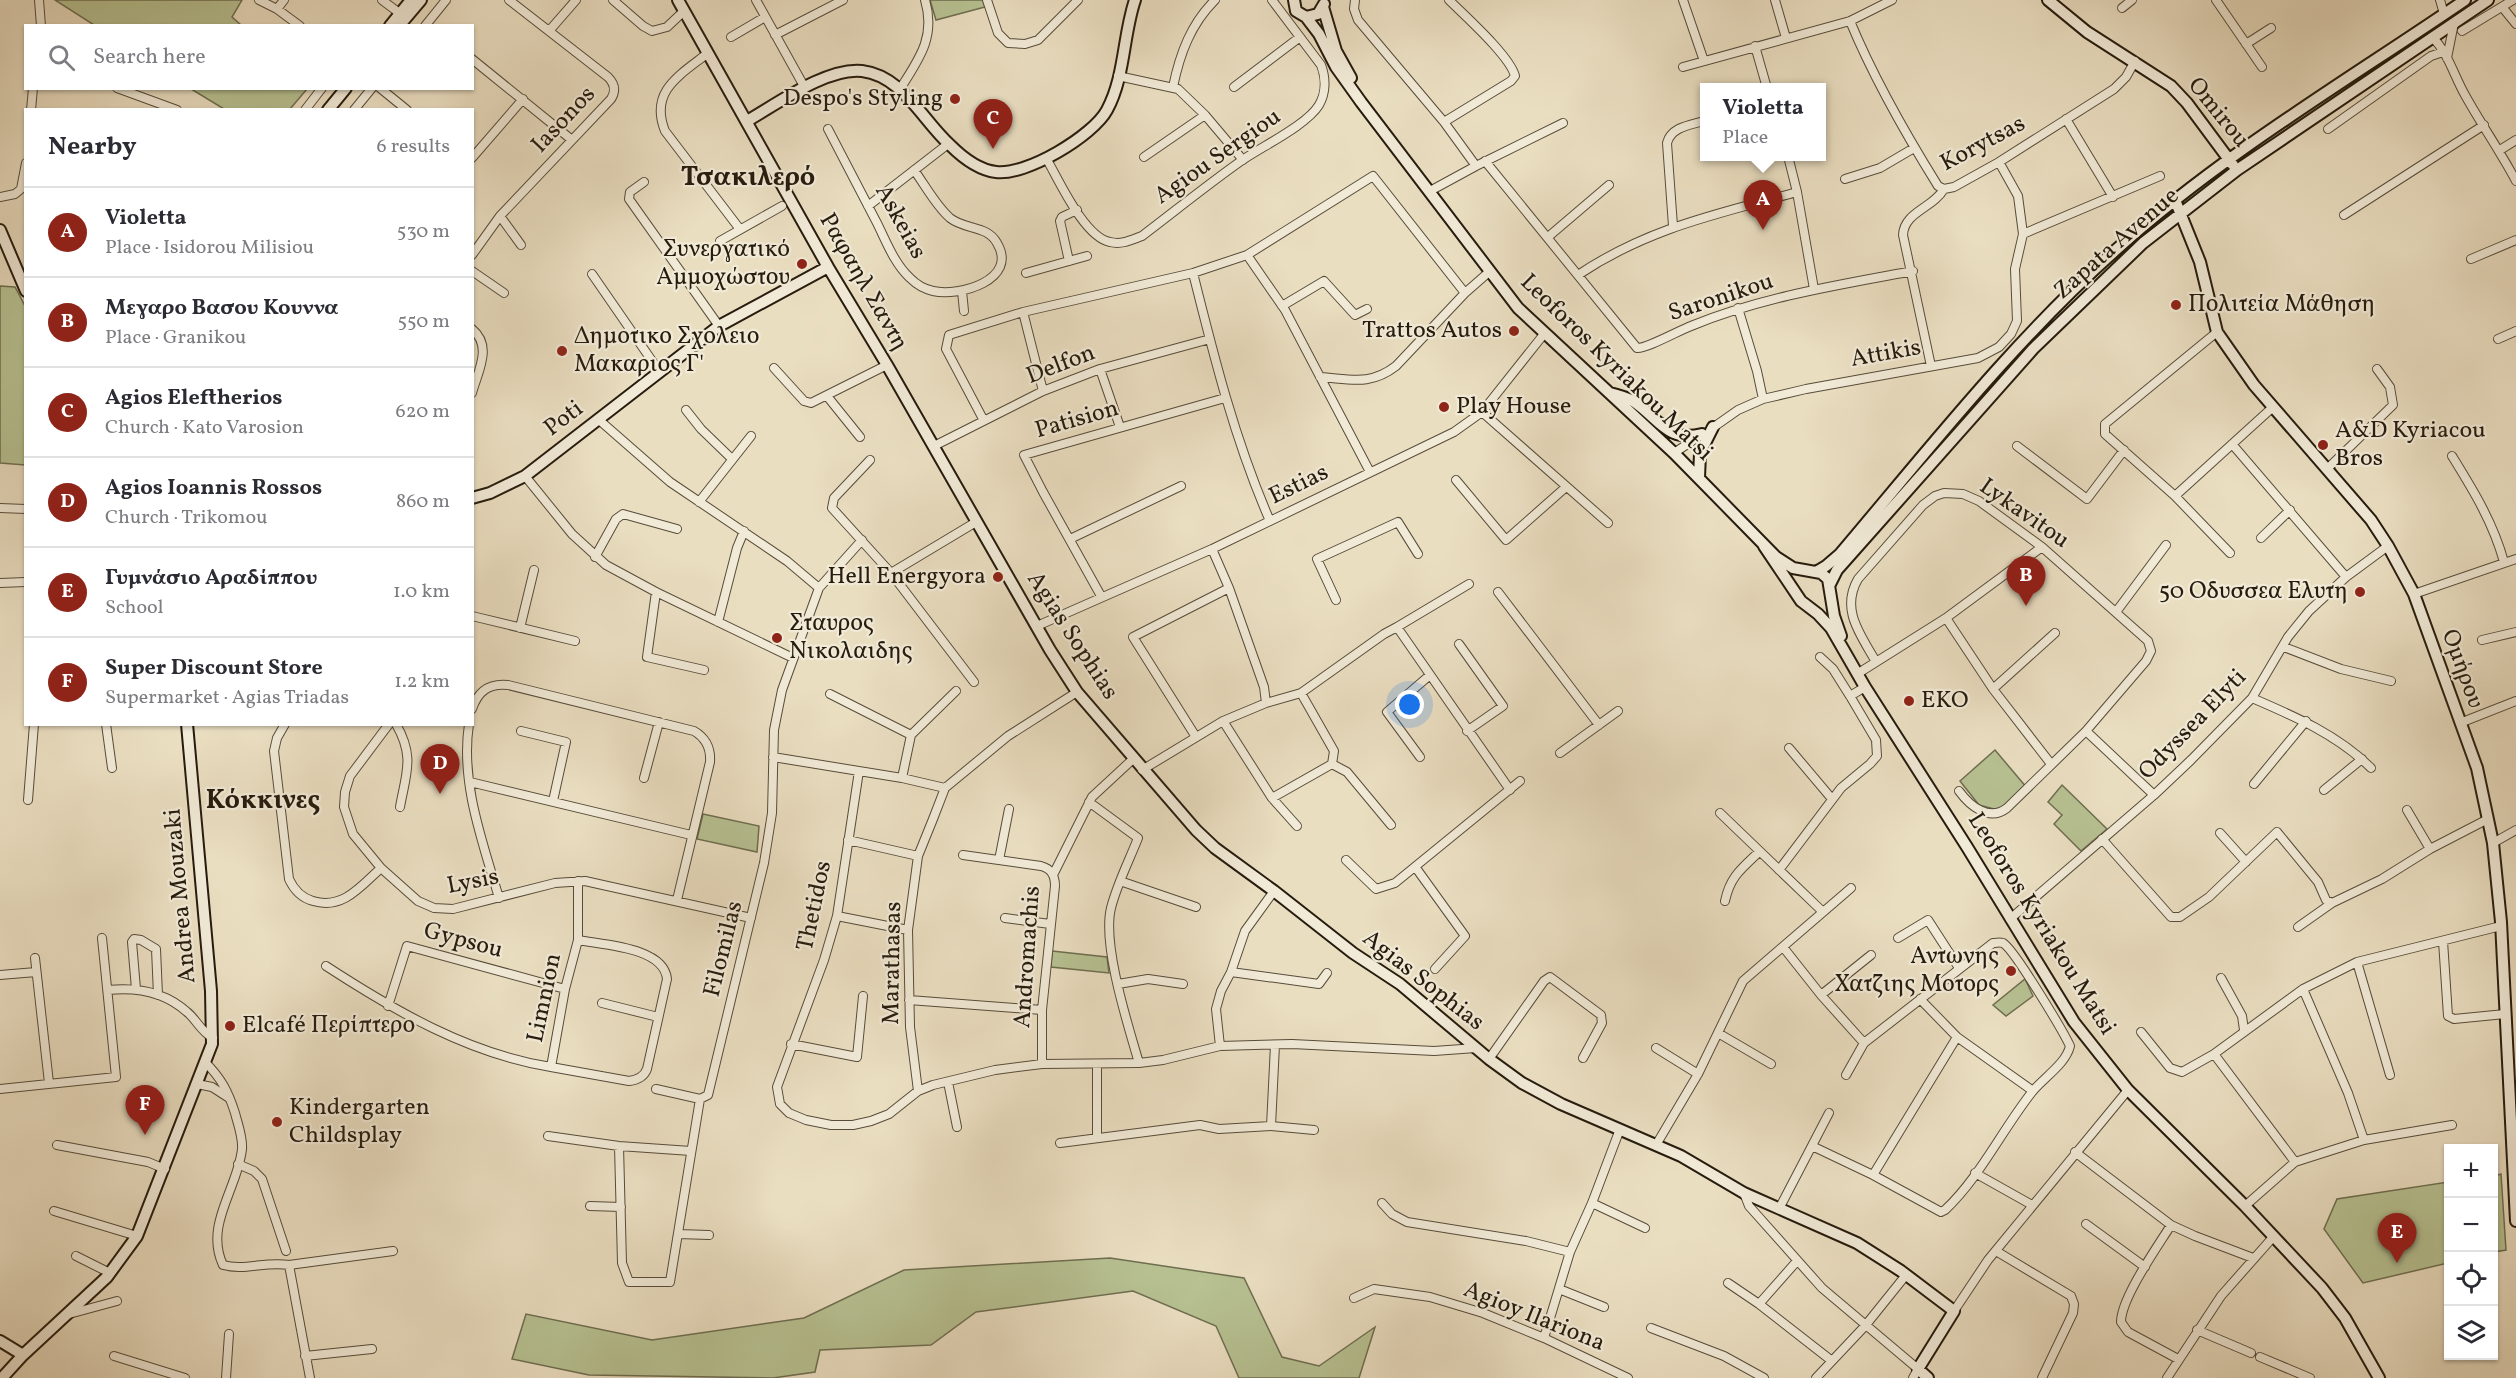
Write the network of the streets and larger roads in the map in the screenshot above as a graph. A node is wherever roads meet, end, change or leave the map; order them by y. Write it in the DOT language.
graph roads {
  1 [pos="39,0"];
  2 [pos="259,0"];
  3 [pos="284,0"];
  4 [pos="382,0"];
  5 [pos="411,0"];
  6 [pos="422,0"];
  7 [pos="446,0"];
  8 [pos="509,0"];
  9 [pos="576,0"];
  10 [pos="613,0"];
  11 [pos="678,0"];
  12 [pos="756,0"];
  13 [pos="843,0"];
  14 [pos="925,0"];
  15 [pos="987,0"];
  16 [pos="1078,0"];
  17 [pos="1135,0"];
  18 [pos="1215,0"];
  19 [pos="1272,0"];
  20 [pos="1355,0"];
  21 [pos="1683,0"];
  22 [pos="1775,0"];
  23 [pos="2048,0"];
  24 [pos="2132,0"];
  25 [pos="2216,0"];
  26 [pos="2440,0"];
  27 [pos="2465,0"];
  28 [pos="2488,0"];
  29 [pos="2514,0"];
  30 [pos="1292,1"];
  31 [pos="1451,1"];
  32 [pos="1889,1"];
  33 [pos="1323,4"];
  34 [pos="2122,8"];
  35 [pos="2503,8"];
  36 [pos="277,9"];
  37 [pos="684,11"];
  38 [pos="2444,14"];
  39 [pos="765,17"];
  40 [pos="1306,17"];
  41 [pos="402,19"];
  42 [pos="1850,21"];
  43 [pos="41,24"];
  44 [pos="297,24"];
  45 [pos="428,24"];
  46 [pos="2516,24"];
  47 [pos="2458,27"];
  48 [pos="2271,28"];
  49 [pos="549,31"];
  50 [pos="775,35"];
  51 [pos="731,37"];
  52 [pos="1300,37"];
  53 [pos="2432,37"];
  54 [pos="1786,38"];
  55 [pos="2246,44"];
  56 [pos="1755,46"];
  57 [pos="708,53"];
  58 [pos="2445,55"];
  59 [pos="2134,61"];
  60 [pos="474,62"];
  61 [pos="1704,62"];
  62 [pos="1683,67"];
  63 [pos="2262,68"];
  64 [pos="1118,76"];
  65 [pos="1766,83"];
  66 [pos="1173,87"];
  67 [pos="1234,87"];
  68 [pos="805,88"];
  69 [pos="900,89"];
  70 [pos="33,90"];
  71 [pos="122,90"];
  72 [pos="320,90"];
  73 [pos="336,90"];
  74 [pos="344,90"];
  75 [pos="370,90"];
  76 [pos="382,90"];
  77 [pos="523,99"];
  78 [pos="31,108"];
  79 [pos="172,108"];
  80 [pos="306,108"];
  81 [pos="322,108"];
  82 [pos="330,108"];
  83 [pos="356,108"];
  84 [pos="405,108"];
  85 [pos="1205,114"];
  86 [pos="2066,119"];
  87 [pos="747,121"];
  88 [pos="1444,122"];
  89 [pos="1700,122"];
  90 [pos="1563,123"];
  91 [pos="2484,125"];
  92 [pos="828,129"];
  93 [pos="2328,129"];
  94 [pos="572,140"];
  95 [pos="2516,140"];
  96 [pos="948,144"];
  97 [pos="1914,148"];
  98 [pos="2500,150"];
  99 [pos="474,156"];
  100 [pos="1144,156"];
  101 [pos="1402,156"];
  102 [pos="1046,158"];
  103 [pos="1243,160"];
  104 [pos="2229,160"];
  105 [pos="1485,161"];
  106 [pos="1789,161"];
  107 [pos="1999,162"];
  108 [pos="1476,166"];
  109 [pos="914,170"];
  110 [pos="2237,170"];
  111 [pos="24,173"];
  112 [pos="2160,176"];
  113 [pos="1845,179"];
  114 [pos="2516,181"];
  115 [pos="644,182"];
  116 [pos="1610,185"];
  117 [pos="1944,189"];
  118 [pos="1430,191"];
  119 [pos="1797,192"];
  120 [pos="0,197"];
  121 [pos="2113,197"];
  122 [pos="2175,200"];
  123 [pos="782,206"];
  124 [pos="868,206"];
  125 [pos="1077,210"];
  126 [pos="2182,213"];
  127 [pos="2343,215"];
  128 [pos="500,216"];
  129 [pos="1673,226"];
  130 [pos="739,228"];
  131 [pos="0,230"];
  132 [pos="2023,234"];
  133 [pos="1548,237"];
  134 [pos="2516,240"];
  135 [pos="720,241"];
  136 [pos="521,245"];
  137 [pos="474,252"];
  138 [pos="1247,255"];
  139 [pos="1087,256"];
  140 [pos="2471,259"];
  141 [pos="1069,261"];
  142 [pos="828,267"];
  143 [pos="1913,271"];
  144 [pos="474,272"];
  145 [pos="1489,272"];
  146 [pos="1026,273"];
  147 [pos="1193,273"];
  148 [pos="592,274"];
  149 [pos="1578,275"];
  150 [pos="24,285"];
  151 [pos="1814,290"];
  152 [pos="962,291"];
  153 [pos="504,293"];
  154 [pos="1464,293"];
  155 [pos="1282,306"];
  156 [pos="1738,308"];
  157 [pos="1367,309"];
  158 [pos="964,311"];
  159 [pos="1023,312"];
  160 [pos="719,326"];
  161 [pos="474,331"];
  162 [pos="2217,332"];
  163 [pos="2516,332"];
  164 [pos="1544,334"];
  165 [pos="1210,339"];
  166 [pos="2498,339"];
  167 [pos="887,365"];
  168 [pos="1932,366"];
  169 [pos="774,368"];
  170 [pos="1100,369"];
  171 [pos="2377,369"];
  172 [pos="659,371"];
  173 [pos="1320,377"];
  174 [pos="474,386"];
  175 [pos="1043,391"];
  176 [pos="1607,392"];
  177 [pos="826,396"];
  178 [pos="1225,398"];
  179 [pos="1763,399"];
  180 [pos="2273,407"];
  181 [pos="686,410"];
  182 [pos="1482,412"];
  183 [pos="598,419"];
  184 [pos="983,419"];
  185 [pos="1120,427"];
  186 [pos="1713,427"];
  187 [pos="1702,434"];
  188 [pos="751,436"];
  189 [pos="860,437"];
  190 [pos="2232,444"];
  191 [pos="934,446"];
  192 [pos="2017,446"];
  193 [pos="2124,450"];
  194 [pos="1674,453"];
  195 [pos="2452,456"];
  196 [pos="732,459"];
  197 [pos="870,460"];
  198 [pos="2327,469"];
  199 [pos="1370,472"];
  200 [pos="525,476"];
  201 [pos="1699,478"];
  202 [pos="1456,480"];
  203 [pos="1181,486"];
  204 [pos="1566,487"];
  205 [pos="2175,496"];
  206 [pos="474,497"];
  207 [pos="699,502"];
  208 [pos="0,508"];
  209 [pos="24,509"];
  210 [pos="2290,510"];
  211 [pos="1270,521"];
  212 [pos="976,522"];
  213 [pos="1608,523"];
  214 [pos="677,529"];
  215 [pos="744,531"];
  216 [pos="2261,538"];
  217 [pos="1070,539"];
  218 [pos="862,540"];
  219 [pos="2166,545"];
  220 [pos="1764,546"];
  221 [pos="2388,546"];
  222 [pos="2042,547"];
  223 [pos="1212,549"];
  224 [pos="2230,553"];
  225 [pos="1418,555"];
  226 [pos="596,557"];
  227 [pos="2516,559"];
  228 [pos="2504,562"];
  229 [pos="534,570"];
  230 [pos="1812,572"];
  231 [pos="891,573"];
  232 [pos="2346,577"];
  233 [pos="24,582"];
  234 [pos="0,583"];
  235 [pos="1469,584"];
  236 [pos="819,588"];
  237 [pos="1229,588"];
  238 [pos="1830,589"];
  239 [pos="656,592"];
  240 [pos="1498,592"];
  241 [pos="1797,594"];
  242 [pos="2414,594"];
  243 [pos="1101,596"];
  244 [pos="1335,600"];
  245 [pos="1809,605"];
  246 [pos="2116,612"];
  247 [pos="474,616"];
  248 [pos="1946,618"];
  249 [pos="718,622"];
  250 [pos="1037,626"];
  251 [pos="1397,627"];
  252 [pos="520,628"];
  253 [pos="2516,632"];
  254 [pos="2055,633"];
  255 [pos="2482,640"];
  256 [pos="575,641"];
  257 [pos="1459,644"];
  258 [pos="2284,647"];
  259 [pos="1820,657"];
  260 [pos="793,658"];
  261 [pos="1876,662"];
  262 [pos="704,670"];
  263 [pos="1855,670"];
  264 [pos="1430,675"];
  265 [pos="2391,681"];
  266 [pos="974,682"];
  267 [pos="1865,687"];
  268 [pos="1993,689"];
  269 [pos="956,691"];
  270 [pos="1077,692"];
  271 [pos="1301,693"];
  272 [pos="830,694"];
  273 [pos="1850,696"];
  274 [pos="2252,698"];
  275 [pos="2516,701"];
  276 [pos="1266,703"];
  277 [pos="474,705"];
  278 [pos="1618,711"];
  279 [pos="1223,721"];
  280 [pos="2306,721"];
  281 [pos="659,722"];
  282 [pos="2460,723"];
  283 [pos="1599,725"];
  284 [pos="34,726"];
  285 [pos="106,726"];
  286 [pos="187,726"];
  287 [pos="284,726"];
  288 [pos="388,726"];
  289 [pos="397,726"];
  290 [pos="469,726"];
  291 [pos="521,731"];
  292 [pos="1467,731"];
  293 [pos="2086,731"];
  294 [pos="911,735"];
  295 [pos="1196,737"];
  296 [pos="1789,748"];
  297 [pos="1560,753"];
  298 [pos="773,757"];
  299 [pos="1420,758"];
  300 [pos="1133,759"];
  301 [pos="2362,759"];
  302 [pos="1332,764"];
  303 [pos="2050,764"];
  304 [pos="112,768"];
  305 [pos="2371,768"];
  306 [pos="1142,770"];
  307 [pos="859,771"];
  308 [pos="644,778"];
  309 [pos="902,778"];
  310 [pos="1520,781"];
  311 [pos="470,782"];
  312 [pos="2254,784"];
  313 [pos="945,788"];
  314 [pos="1510,790"];
  315 [pos="2324,790"];
  316 [pos="1959,791"];
  317 [pos="2154,795"];
  318 [pos="1272,798"];
  319 [pos="1832,799"];
  320 [pos="28,800"];
  321 [pos="553,801"];
  322 [pos="1089,802"];
  323 [pos="400,807"];
  324 [pos="1009,809"];
  325 [pos="2407,810"];
  326 [pos="1720,813"];
  327 [pos="2488,819"];
  328 [pos="1391,825"];
  329 [pos="1297,826"];
  330 [pos="2516,830"];
  331 [pos="2220,833"];
  332 [pos="691,835"];
  333 [pos="2102,838"];
  334 [pos="848,840"];
  335 [pos="2493,843"];
  336 [pos="2430,849"];
  337 [pos="1759,852"];
  338 [pos="963,855"];
  339 [pos="918,856"];
  340 [pos="999,860"];
  341 [pos="1346,860"];
  342 [pos="2246,862"];
  343 [pos="381,868"];
  344 [pos="1416,868"];
  345 [pos="1779,870"];
  346 [pos="1053,875"];
  347 [pos="578,881"];
  348 [pos="1120,881"];
  349 [pos="1851,888"];
  350 [pos="1274,891"];
  351 [pos="499,898"];
  352 [pos="677,900"];
  353 [pos="1725,901"];
  354 [pos="2332,903"];
  355 [pos="1196,908"];
  356 [pos="1822,911"];
  357 [pos="837,916"];
  358 [pos="751,918"];
  359 [pos="1005,918"];
  360 [pos="2010,919"];
  361 [pos="1050,924"];
  362 [pos="2501,926"];
  363 [pos="2298,927"];
  364 [pos="908,930"];
  365 [pos="102,938"];
  366 [pos="1898,938"];
  367 [pos="578,940"];
  368 [pos="2443,941"];
  369 [pos="1783,947"];
  370 [pos="1871,955"];
  371 [pos="35,958"];
  372 [pos="2357,962"];
  373 [pos="326,966"];
  374 [pos="1959,968"];
  375 [pos="1436,969"];
  376 [pos="36,972"];
  377 [pos="1231,972"];
  378 [pos="1327,973"];
  379 [pos="0,975"];
  380 [pos="2044,975"];
  381 [pos="2221,978"];
  382 [pos="2031,982"];
  383 [pos="1119,984"];
  384 [pos="1183,984"];
  385 [pos="136,989"];
  386 [pos="565,989"];
  387 [pos="2303,989"];
  388 [pos="108,990"];
  389 [pos="158,995"];
  390 [pos="1821,995"];
  391 [pos="863,996"];
  392 [pos="1920,999"];
  393 [pos="909,1000"];
  394 [pos="602,1004"];
  395 [pos="388,1006"];
  396 [pos="1042,1010"];
  397 [pos="2505,1014"];
  398 [pos="658,1017"];
  399 [pos="2244,1030"];
  400 [pos="2511,1030"];
  401 [pos="2141,1032"];
  402 [pos="1718,1033"];
  403 [pos="1957,1037"];
  404 [pos="213,1038"];
  405 [pos="1864,1043"];
  406 [pos="791,1044"];
  407 [pos="1275,1045"];
  408 [pos="1220,1046"];
  409 [pos="1476,1048"];
  410 [pos="1656,1048"];
  411 [pos="2214,1054"];
  412 [pos="1583,1058"];
  413 [pos="1490,1059"];
  414 [pos="205,1062"];
  415 [pos="1139,1063"];
  416 [pos="1042,1064"];
  417 [pos="1097,1064"];
  418 [pos="1772,1064"];
  419 [pos="551,1067"];
  420 [pos="1698,1074"];
  421 [pos="1846,1075"];
  422 [pos="2390,1075"];
  423 [pos="948,1082"];
  424 [pos="49,1083"];
  425 [pos="197,1084"];
  426 [pos="0,1089"];
  427 [pos="656,1089"];
  428 [pos="2128,1090"];
  429 [pos="918,1091"];
  430 [pos="2033,1091"];
  431 [pos="700,1099"];
  432 [pos="231,1102"];
  433 [pos="2513,1112"];
  434 [pos="1829,1113"];
  435 [pos="2452,1125"];
  436 [pos="1271,1126"];
  437 [pos="957,1127"];
  438 [pos="1620,1129"];
  439 [pos="1314,1130"];
  440 [pos="548,1136"];
  441 [pos="1097,1138"];
  442 [pos="2364,1140"];
  443 [pos="1060,1143"];
  444 [pos="57,1145"];
  445 [pos="1656,1145"];
  446 [pos="619,1146"];
  447 [pos="1812,1146"];
  448 [pos="691,1151"];
  449 [pos="2075,1152"];
  450 [pos="2295,1162"];
  451 [pos="238,1164"];
  452 [pos="165,1169"];
  453 [pos="1975,1173"];
  454 [pos="1873,1175"];
  455 [pos="1744,1193"];
  456 [pos="1382,1203"];
  457 [pos="1592,1203"];
  458 [pos="2032,1205"];
  459 [pos="590,1206"];
  460 [pos="2245,1206"];
  461 [pos="621,1207"];
  462 [pos="1780,1208"];
  463 [pos="54,1211"];
  464 [pos="2516,1221"];
  465 [pos="2086,1224"];
  466 [pos="2171,1225"];
  467 [pos="1645,1228"];
  468 [pos="678,1234"];
  469 [pos="709,1235"];
  470 [pos="137,1236"];
  471 [pos="2274,1236"];
  472 [pos="286,1251"];
  473 [pos="393,1251"];
  474 [pos="1996,1251"];
  475 [pos="1570,1252"];
  476 [pos="76,1256"];
  477 [pos="2253,1258"];
  478 [pos="1797,1261"];
  479 [pos="289,1265"];
  480 [pos="2145,1267"];
  481 [pos="110,1274"];
  482 [pos="1906,1275"];
  483 [pos="1728,1283"];
  484 [pos="1559,1289"];
  485 [pos="1354,1298"];
  486 [pos="117,1301"];
  487 [pos="1759,1304"];
  488 [pos="1604,1307"];
  489 [pos="1954,1311"];
  490 [pos="67,1315"];
  491 [pos="1865,1326"];
  492 [pos="1651,1328"];
  493 [pos="2198,1330"];
  494 [pos="229,1334"];
  495 [pos="1544,1338"];
  496 [pos="0,1341"];
  497 [pos="372,1349"];
  498 [pos="2251,1353"];
  499 [pos="23,1355"];
  500 [pos="114,1356"];
  501 [pos="305,1356"];
  502 [pos="2260,1356"];
  503 [pos="2178,1359"];
  504 [pos="1832,1361"];
  505 [pos="1916,1374"];
  506 [pos="173,1377"];
  507 [pos="2,1378"];
  508 [pos="185,1378"];
  509 [pos="226,1378"];
  510 [pos="310,1378"];
  511 [pos="1628,1378"];
  512 [pos="1764,1378"];
  513 [pos="1816,1378"];
  514 [pos="1928,1378"];
  515 [pos="2042,1378"];
  516 [pos="2167,1378"];
  517 [pos="2310,1378"];
  518 [pos="2379,1378"];
  1 -- 43 [label="street"];
  2 -- 36 [label="street"];
  3 -- 36 [label="street"];
  4 -- 41 [label="street"];
  5 -- 41 [label="street"];
  6 -- 41 [label="street"];
  7 -- 45 [label="street"];
  8 -- 49 [label="street, Iasonos"];
  9 -- 49 [label="street"];
  10 -- 37 [label="street"];
  11 -- 37 [label="street, Ραφαηλ Σαντη"];
  12 -- 39 [label="street"];
  13 -- 50 [label="street"];
  14 -- 69 [label="street"];
  15 -- 16 [label="street"];
  17 -- 64 [label="street"];
  18 -- 66 [label="street"];
  19 -- 52 [label="street, Agiou Sergiou"];
  20 -- 88 [label="street"];
  21 -- 61 [label="street"];
  22 -- 54 [label="street"];
  23 -- 59 [label="street, Omirou"];
  24 -- 34 [label="street"];
  25 -- 55 [label="street"];
  26 -- 38 [label="street"];
  27 -- 38 [label="street, Zapata Avenue"];
  28 -- 47 [label="street, Zapata Avenue"];
  29 -- 35 [label="street"];
  30 -- 40 [label="street, Leoforos Kyriakou Matsi"];
  31 -- 88 [label="street"];
  32 -- 42 [label="street"];
  33 -- 40 [label="street"];
  33 -- 101 [label="street, Leoforos Kyriakou Matsi"];
  35 -- 46 [label="street"];
  35 -- 47 [label="street"];
  36 -- 44 [label="street"];
  37 -- 57 [label="street, Ραφαηλ Σαντη"];
  38 -- 104 [label="street, Zapata Avenue"];
  39 -- 50 [label="street"];
  39 -- 51 [label="street"];
  40 -- 101 [label="street, Leoforos Kyriakou Matsi"];
  42 -- 54 [label="street"];
  42 -- 97 [label="street, Korytsas"];
  47 -- 53 [label="street, Zapata Avenue"];
  47 -- 58 [label="street"];
  48 -- 55 [label="street"];
  49 -- 94 [label="street, Iasonos"];
  50 -- 68 [label="street"];
  52 -- 67 [label="street, Agiou Sergiou"];
  52 -- 103 [label="street, Agiou Sergiou"];
  53 -- 58 [label="street"];
  53 -- 110 [label="street, Zapata Avenue"];
  54 -- 56 [label="street"];
  55 -- 63 [label="street"];
  56 -- 61 [label="street"];
  56 -- 65 [label="street"];
  57 -- 87 [label="street, Ραφαηλ Σαντη"];
  57 -- 130 [label="street"];
  58 -- 91 [label="street"];
  58 -- 93 [label="street"];
  59 -- 86 [label="street, Korytsas"];
  59 -- 104 [label="street, Omirou"];
  60 -- 77 [label="street"];
  61 -- 62 [label="street"];
  64 -- 66 [label="street"];
  64 -- 102 [label="street"];
  66 -- 85 [label="street"];
  68 -- 69 [label="street"];
  68 -- 87 [label="street"];
  69 -- 96 [label="street"];
  70 -- 78 [label="street"];
  71 -- 79 [label="street"];
  72 -- 80 [label="street"];
  73 -- 81 [label="street"];
  74 -- 82 [label="street"];
  75 -- 83 [label="street"];
  76 -- 84 [label="street"];
  77 -- 94 [label="street"];
  77 -- 99 [label="street"];
  85 -- 100 [label="street"];
  85 -- 103 [label="street"];
  86 -- 107 [label="street, Korytsas"];
  86 -- 121 [label="street"];
  87 -- 142 [label="street, Ραφαηλ Σαντη"];
  88 -- 108 [label="street"];
  89 -- 129 [label="street"];
  90 -- 105 [label="street"];
  91 -- 98 [label="street"];
  91 -- 127 [label="street"];
  92 -- 124 [label="street, Askeias"];
  94 -- 128 [label="street, Iasonos"];
  95 -- 98 [label="street"];
  96 -- 102 [label="street"];
  96 -- 109 [label="street"];
  97 -- 113 [label="street"];
  97 -- 117 [label="street, Korytsas"];
  98 -- 114 [label="street"];
  101 -- 118 [label="street, Leoforos Kyriakou Matsi"];
  102 -- 125 [label="street, Agiou Sergiou"];
  103 -- 125 [label="street, Agiou Sergiou"];
  104 -- 110 [label="street, Omirou"];
  104 -- 122 [label="street, Zapata Avenue"];
  105 -- 108 [label="street"];
  105 -- 133 [label="street"];
  106 -- 119 [label="street"];
  107 -- 117 [label="street, Korytsas"];
  107 -- 132 [label="street, Attikis"];
  108 -- 118 [label="street"];
  109 -- 124 [label="street"];
  109 -- 152 [label="street, Askeias"];
  110 -- 126 [label="street, Zapata Avenue"];
  111 -- 120 [label="street"];
  112 -- 121 [label="street"];
  115 -- 160 [label="street"];
  116 -- 133 [label="street"];
  117 -- 143 [label="street"];
  118 -- 145 [label="street, Leoforos Kyriakou Matsi"];
  119 -- 129 [label="street"];
  119 -- 151 [label="street"];
  121 -- 132 [label="street"];
  122 -- 126 [label="street, Ομήρου"];
  122 -- 230 [label="street, Zapata Avenue"];
  123 -- 130 [label="street"];
  124 -- 152 [label="street, Askeias"];
  125 -- 141 [label="street"];
  126 -- 162 [label="street, Ομήρου"];
  126 -- 238 [label="street, Zapata Avenue"];
  128 -- 136 [label="street"];
  128 -- 137 [label="street, Iasonos"];
  129 -- 149 [label="street"];
  130 -- 135 [label="street"];
  131 -- 150 [label="street"];
  132 -- 168 [label="street, Attikis"];
  133 -- 149 [label="street"];
  134 -- 140 [label="street"];
  138 -- 147 [label="street"];
  138 -- 154 [label="street"];
  138 -- 155 [label="street"];
  139 -- 141 [label="street"];
  141 -- 146 [label="street"];
  142 -- 160 [label="street, Poti"];
  142 -- 167 [label="street, Ραφαηλ Σαντη"];
  143 -- 151 [label="street, Saronikou"];
  143 -- 168 [label="street"];
  144 -- 153 [label="street"];
  145 -- 154 [label="street"];
  145 -- 164 [label="street, Leoforos Kyriakou Matsi"];
  147 -- 159 [label="street"];
  147 -- 165 [label="street"];
  148 -- 172 [label="street"];
  149 -- 156 [label="street, Saronikou"];
  151 -- 156 [label="street, Saronikou"];
  152 -- 158 [label="street"];
  154 -- 173 [label="street"];
  155 -- 157 [label="street"];
  155 -- 173 [label="street"];
  156 -- 179 [label="street"];
  159 -- 175 [label="street"];
  159 -- 184 [label="street"];
  160 -- 172 [label="street, Poti"];
  161 -- 174 [label="street"];
  162 -- 180 [label="street, Ομήρου"];
  162 -- 193 [label="street"];
  163 -- 166 [label="street"];
  164 -- 176 [label="street, Leoforos Kyriakou Matsi"];
  164 -- 182 [label="street, Estias"];
  165 -- 170 [label="street, Delfon"];
  165 -- 178 [label="street"];
  167 -- 177 [label="street"];
  167 -- 191 [label="street, Ραφαηλ Σαντη"];
  168 -- 179 [label="street, Attikis"];
  169 -- 177 [label="street"];
  170 -- 175 [label="street, Delfon"];
  170 -- 185 [label="street"];
  171 -- 198 [label="street"];
  172 -- 183 [label="street, Poti"];
  173 -- 199 [label="street"];
  175 -- 184 [label="street, Delfon"];
  176 -- 187 [label="street"];
  176 -- 194 [label="street, Leoforos Kyriakou Matsi"];
  177 -- 189 [label="street"];
  178 -- 185 [label="street, Patision"];
  178 -- 211 [label="street"];
  179 -- 186 [label="street, Attikis"];
  180 -- 190 [label="street"];
  180 -- 198 [label="street, Ομήρου"];
  181 -- 196 [label="street"];
  182 -- 199 [label="street, Estias"];
  182 -- 204 [label="street"];
  183 -- 200 [label="street, Poti"];
  183 -- 207 [label="street"];
  184 -- 191 [label="street, Delfon"];
  185 -- 217 [label="street, Patision"];
  186 -- 187 [label="street, Attikis"];
  186 -- 201 [label="street"];
  187 -- 194 [label="street, Attikis"];
  188 -- 196 [label="street"];
  190 -- 205 [label="street"];
  190 -- 210 [label="street"];
  191 -- 212 [label="street, Ραφαηλ Σαντη"];
  192 -- 193 [label="street"];
  193 -- 205 [label="street"];
  194 -- 201 [label="street, Leoforos Kyriakou Matsi"];
  195 -- 228 [label="street"];
  196 -- 207 [label="street"];
  197 -- 218 [label="street"];
  198 -- 221 [label="street, Ομήρου"];
  199 -- 211 [label="street, Estias"];
  200 -- 206 [label="street, Poti"];
  200 -- 226 [label="street"];
  201 -- 220 [label="street, Leoforos Kyriakou Matsi"];
  202 -- 204 [label="street"];
  203 -- 217 [label="street"];
  204 -- 213 [label="street"];
  205 -- 224 [label="street"];
  207 -- 215 [label="street"];
  208 -- 209 [label="street"];
  210 -- 216 [label="street"];
  210 -- 232 [label="street"];
  211 -- 223 [label="street, Estias"];
  212 -- 231 [label="street"];
  212 -- 250 [label="street, Agias Sophias"];
  214 -- 226 [label="street"];
  215 -- 236 [label="street"];
  215 -- 249 [label="street"];
  217 -- 243 [label="street, Patision"];
  218 -- 231 [label="street"];
  218 -- 236 [label="street"];
  219 -- 246 [label="street"];
  220 -- 230 [label="street, Leoforos Kyriakou Matsi"];
  220 -- 241 [label="street, Leoforos Kyriakou Matsi"];
  221 -- 232 [label="street, Odyssea Elyti"];
  221 -- 242 [label="street, Ομήρου"];
  222 -- 246 [label="street, Lykavitou"];
  222 -- 248 [label="street"];
  222 -- 261 [label="street, Lykavitou"];
  223 -- 237 [label="street"];
  223 -- 243 [label="street, Estias"];
  225 -- 244 [label="street"];
  226 -- 239 [label="street"];
  227 -- 228 [label="street"];
  228 -- 242 [label="street"];
  229 -- 252 [label="street"];
  230 -- 238 [label="street, Leoforos Kyriakou Matsi"];
  230 -- 241 [label="street"];
  231 -- 266 [label="street"];
  232 -- 258 [label="street, Odyssea Elyti"];
  233 -- 234 [label="street"];
  235 -- 251 [label="street"];
  236 -- 260 [label="street, Filomilas"];
  237 -- 276 [label="street"];
  237 -- 295 [label="street"];
  238 -- 245 [label="street"];
  238 -- 263 [label="street, Leoforos Kyriakou Matsi"];
  239 -- 249 [label="street"];
  239 -- 262 [label="street"];
  240 -- 283 [label="street"];
  241 -- 245 [label="street, Leoforos Kyriakou Matsi"];
  242 -- 282 [label="street, Ομήρου"];
  243 -- 250 [label="street, Estias"];
  245 -- 263 [label="street, Leoforos Kyriakou Matsi"];
  246 -- 293 [label="street, Lykavitou"];
  247 -- 252 [label="street"];
  248 -- 261 [label="street"];
  248 -- 268 [label="street"];
  249 -- 260 [label="street"];
  250 -- 270 [label="street, Agias Sophias"];
  251 -- 264 [label="street"];
  251 -- 271 [label="street"];
  252 -- 256 [label="street"];
  253 -- 255 [label="street"];
  254 -- 268 [label="street"];
  257 -- 292 [label="street"];
  258 -- 265 [label="street"];
  258 -- 274 [label="street, Odyssea Elyti"];
  259 -- 273 [label="street"];
  260 -- 298 [label="street, Filomilas"];
  261 -- 263 [label="street"];
  263 -- 267 [label="street, Leoforos Kyriakou Matsi"];
  264 -- 292 [label="street"];
  264 -- 299 [label="street"];
  267 -- 273 [label="street"];
  267 -- 360 [label="street, Leoforos Kyriakou Matsi"];
  268 -- 303 [label="street"];
  269 -- 294 [label="street"];
  270 -- 300 [label="street, Agias Sophias"];
  270 -- 313 [label="street, Marathasas"];
  271 -- 276 [label="street"];
  271 -- 302 [label="street"];
  272 -- 294 [label="street"];
  273 -- 319 [label="street"];
  274 -- 280 [label="street"];
  274 -- 317 [label="street, Odyssea Elyti"];
  275 -- 282 [label="street"];
  276 -- 279 [label="street"];
  277 -- 281 [label="street"];
  278 -- 283 [label="street"];
  279 -- 295 [label="street"];
  279 -- 318 [label="street"];
  280 -- 301 [label="street"];
  280 -- 312 [label="street"];
  281 -- 308 [label="street"];
  281 -- 332 [label="street"];
  282 -- 327 [label="street, Ομήρου"];
  283 -- 297 [label="street"];
  284 -- 320 [label="street"];
  285 -- 304 [label="street"];
  286 -- 404 [label="street, Andrea Mouzaki"];
  287 -- 343 [label="street"];
  288 -- 343 [label="street, Lysis"];
  289 -- 323 [label="street"];
  290 -- 311 [label="street"];
  291 -- 321 [label="street"];
  292 -- 314 [label="street"];
  293 -- 303 [label="street"];
  293 -- 317 [label="street"];
  294 -- 309 [label="street"];
  295 -- 306 [label="street"];
  296 -- 319 [label="street"];
  298 -- 307 [label="street"];
  298 -- 358 [label="street, Filomilas"];
  300 -- 306 [label="street, Agias Sophias"];
  300 -- 322 [label="street"];
  301 -- 305 [label="street"];
  301 -- 315 [label="street"];
  302 -- 318 [label="street"];
  302 -- 328 [label="street"];
  303 -- 316 [label="street"];
  306 -- 350 [label="street, Agias Sophias"];
  307 -- 309 [label="street"];
  307 -- 334 [label="street, Thetidos"];
  309 -- 313 [label="street"];
  310 -- 314 [label="street"];
  311 -- 321 [label="street"];
  311 -- 351 [label="street"];
  313 -- 339 [label="street, Marathasas"];
  314 -- 344 [label="street"];
  317 -- 333 [label="street, Odyssea Elyti"];
  318 -- 329 [label="street"];
  319 -- 345 [label="street"];
  321 -- 332 [label="street"];
  322 -- 346 [label="street"];
  322 -- 348 [label="street"];
  324 -- 340 [label="street"];
  325 -- 336 [label="street"];
  326 -- 337 [label="street"];
  327 -- 335 [label="street, Ομήρου"];
  327 -- 336 [label="street"];
  330 -- 335 [label="street"];
  331 -- 342 [label="street"];
  332 -- 352 [label="street"];
  333 -- 342 [label="street"];
  333 -- 360 [label="street, Odyssea Elyti"];
  334 -- 339 [label="street"];
  334 -- 357 [label="street, Thetidos"];
  335 -- 362 [label="street, Ομήρου"];
  336 -- 354 [label="street"];
  337 -- 345 [label="street"];
  337 -- 353 [label="street"];
  338 -- 340 [label="street, Andromachis"];
  339 -- 364 [label="street, Marathasas"];
  340 -- 346 [label="street, Andromachis"];
  341 -- 344 [label="street"];
  342 -- 354 [label="street"];
  343 -- 351 [label="street, Lysis"];
  344 -- 375 [label="street"];
  345 -- 356 [label="street"];
  346 -- 361 [label="street, Andromachis"];
  347 -- 351 [label="street, Lysis"];
  347 -- 352 [label="street, Lysis"];
  347 -- 367 [label="street, Limnion"];
  348 -- 355 [label="street"];
  348 -- 383 [label="street"];
  349 -- 356 [label="street"];
  350 -- 377 [label="street"];
  350 -- 409 [label="street, Agias Sophias"];
  352 -- 358 [label="street, Lysis"];
  354 -- 363 [label="street"];
  356 -- 369 [label="street"];
  357 -- 364 [label="street"];
  357 -- 406 [label="street, Thetidos"];
  358 -- 431 [label="street, Filomilas"];
  359 -- 361 [label="street"];
  360 -- 380 [label="street, Leoforos Kyriakou Matsi"];
  361 -- 396 [label="street, Andromachis"];
  362 -- 368 [label="street"];
  362 -- 397 [label="street, Ομήρου"];
  364 -- 393 [label="street, Marathasas"];
  365 -- 388 [label="street"];
  366 -- 374 [label="street"];
  367 -- 386 [label="street, Limnion"];
  367 -- 398 [label="street"];
  368 -- 372 [label="street"];
  368 -- 397 [label="street"];
  369 -- 390 [label="street"];
  369 -- 402 [label="street"];
  370 -- 390 [label="street"];
  371 -- 376 [label="street"];
  372 -- 387 [label="street"];
  372 -- 422 [label="street"];
  373 -- 395 [label="street"];
  374 -- 382 [label="street"];
  374 -- 392 [label="street"];
  376 -- 379 [label="street"];
  376 -- 424 [label="street"];
  377 -- 378 [label="street"];
  377 -- 408 [label="street"];
  380 -- 382 [label="street"];
  380 -- 428 [label="street, Leoforos Kyriakou Matsi"];
  381 -- 399 [label="street"];
  382 -- 430 [label="street"];
  383 -- 384 [label="street"];
  383 -- 415 [label="street"];
  385 -- 388 [label="street"];
  385 -- 389 [label="street"];
  385 -- 389 [label="street"];
  386 -- 395 [label="street, Gypsou"];
  386 -- 419 [label="street, Limnion"];
  387 -- 399 [label="street"];
  387 -- 442 [label="street"];
  388 -- 424 [label="street"];
  389 -- 404 [label="street"];
  390 -- 405 [label="street"];
  391 -- 406 [label="street"];
  392 -- 403 [label="street"];
  392 -- 405 [label="street"];
  393 -- 396 [label="street"];
  393 -- 429 [label="street, Marathasas"];
  394 -- 398 [label="street"];
  395 -- 419 [label="street"];
  396 -- 416 [label="street, Andromachis"];
  397 -- 400 [label="street, Ομήρου"];
  398 -- 419 [label="street, Limnion"];
  399 -- 411 [label="street"];
  400 -- 433 [label="street, Ομήρου"];
  401 -- 411 [label="street"];
  402 -- 418 [label="street"];
  402 -- 420 [label="street"];
  403 -- 430 [label="street"];
  403 -- 454 [label="street"];
  404 -- 414 [label="street, Andrea Mouzaki"];
  405 -- 421 [label="street"];
  406 -- 429 [label="street, Thetidos"];
  407 -- 408 [label="street"];
  407 -- 409 [label="street"];
  407 -- 436 [label="street"];
  408 -- 415 [label="street"];
  409 -- 413 [label="street, Agias Sophias"];
  410 -- 420 [label="street"];
  411 -- 450 [label="street"];
  412 -- 413 [label="street"];
  413 -- 438 [label="street, Agias Sophias"];
  414 -- 425 [label="street, Andrea Mouzaki"];
  414 -- 432 [label="street"];
  415 -- 417 [label="street"];
  416 -- 417 [label="street"];
  416 -- 423 [label="street"];
  417 -- 441 [label="street"];
  420 -- 445 [label="street"];
  423 -- 429 [label="street"];
  423 -- 437 [label="street"];
  424 -- 426 [label="street"];
  425 -- 432 [label="street"];
  425 -- 452 [label="street, Andrea Mouzaki"];
  427 -- 431 [label="street"];
  428 -- 449 [label="street"];
  428 -- 460 [label="street, Leoforos Kyriakou Matsi"];
  430 -- 453 [label="street"];
  431 -- 448 [label="street, Filomilas"];
  432 -- 451 [label="street"];
  433 -- 464 [label="street, Ομήρου"];
  434 -- 447 [label="street"];
  435 -- 442 [label="street"];
  436 -- 439 [label="street"];
  436 -- 441 [label="street"];
  438 -- 445 [label="street, Agias Sophias"];
  438 -- 457 [label="street"];
  440 -- 446 [label="street"];
  441 -- 443 [label="street"];
  442 -- 450 [label="street"];
  444 -- 452 [label="street"];
  445 -- 455 [label="street, Agias Sophias"];
  446 -- 448 [label="street"];
  446 -- 461 [label="street"];
  447 -- 454 [label="street"];
  447 -- 462 [label="street"];
  448 -- 468 [label="street, Filomilas"];
  449 -- 458 [label="street"];
  449 -- 466 [label="street"];
  450 -- 460 [label="street"];
  451 -- 472 [label="street"];
  451 -- 479 [label="street"];
  452 -- 470 [label="street, Andrea Mouzaki"];
  453 -- 454 [label="street"];
  453 -- 458 [label="street"];
  455 -- 462 [label="street"];
  455 -- 478 [label="street, Agias Sophias"];
  456 -- 475 [label="street"];
  457 -- 467 [label="street"];
  457 -- 475 [label="street"];
  458 -- 474 [label="street"];
  459 -- 461 [label="street"];
  460 -- 471 [label="street, Leoforos Kyriakou Matsi"];
  461 -- 468 [label="street, Filomilas"];
  462 -- 482 [label="street"];
  463 -- 470 [label="street"];
  465 -- 480 [label="street"];
  466 -- 477 [label="street"];
  466 -- 480 [label="street"];
  468 -- 469 [label="street"];
  470 -- 481 [label="street, Andrea Mouzaki"];
  471 -- 477 [label="street"];
  471 -- 518 [label="street, Leoforos Kyriakou Matsi"];
  473 -- 479 [label="street"];
  474 -- 489 [label="street"];
  474 -- 515 [label="street"];
  475 -- 484 [label="street"];
  476 -- 481 [label="street"];
  477 -- 493 [label="street"];
  478 -- 487 [label="street"];
  478 -- 491 [label="street, Agias Sophias"];
  479 -- 501 [label="street"];
  480 -- 503 [label="street"];
  481 -- 490 [label="street, Andrea Mouzaki"];
  482 -- 489 [label="street"];
  482 -- 491 [label="street"];
  483 -- 487 [label="street"];
  484 -- 488 [label="street"];
  484 -- 495 [label="street"];
  485 -- 495 [label="street, Agioy Ilariona"];
  486 -- 490 [label="street"];
  487 -- 504 [label="street"];
  489 -- 505 [label="street"];
  490 -- 499 [label="street, Andrea Mouzaki"];
  491 -- 504 [label="street"];
  491 -- 505 [label="street, Agias Sophias"];
  492 -- 512 [label="street"];
  493 -- 498 [label="street"];
  493 -- 503 [label="street"];
  494 -- 509 [label="street"];
  495 -- 511 [label="street, Agioy Ilariona"];
  496 -- 499 [label="street"];
  497 -- 501 [label="street"];
  499 -- 507 [label="street, Andrea Mouzaki"];
  500 -- 506 [label="street"];
  501 -- 510 [label="street"];
  502 -- 517 [label="street"];
  503 -- 516 [label="street"];
  504 -- 513 [label="street"];
  505 -- 514 [label="street, Agias Sophias"];
  506 -- 508 [label="street"];
}
